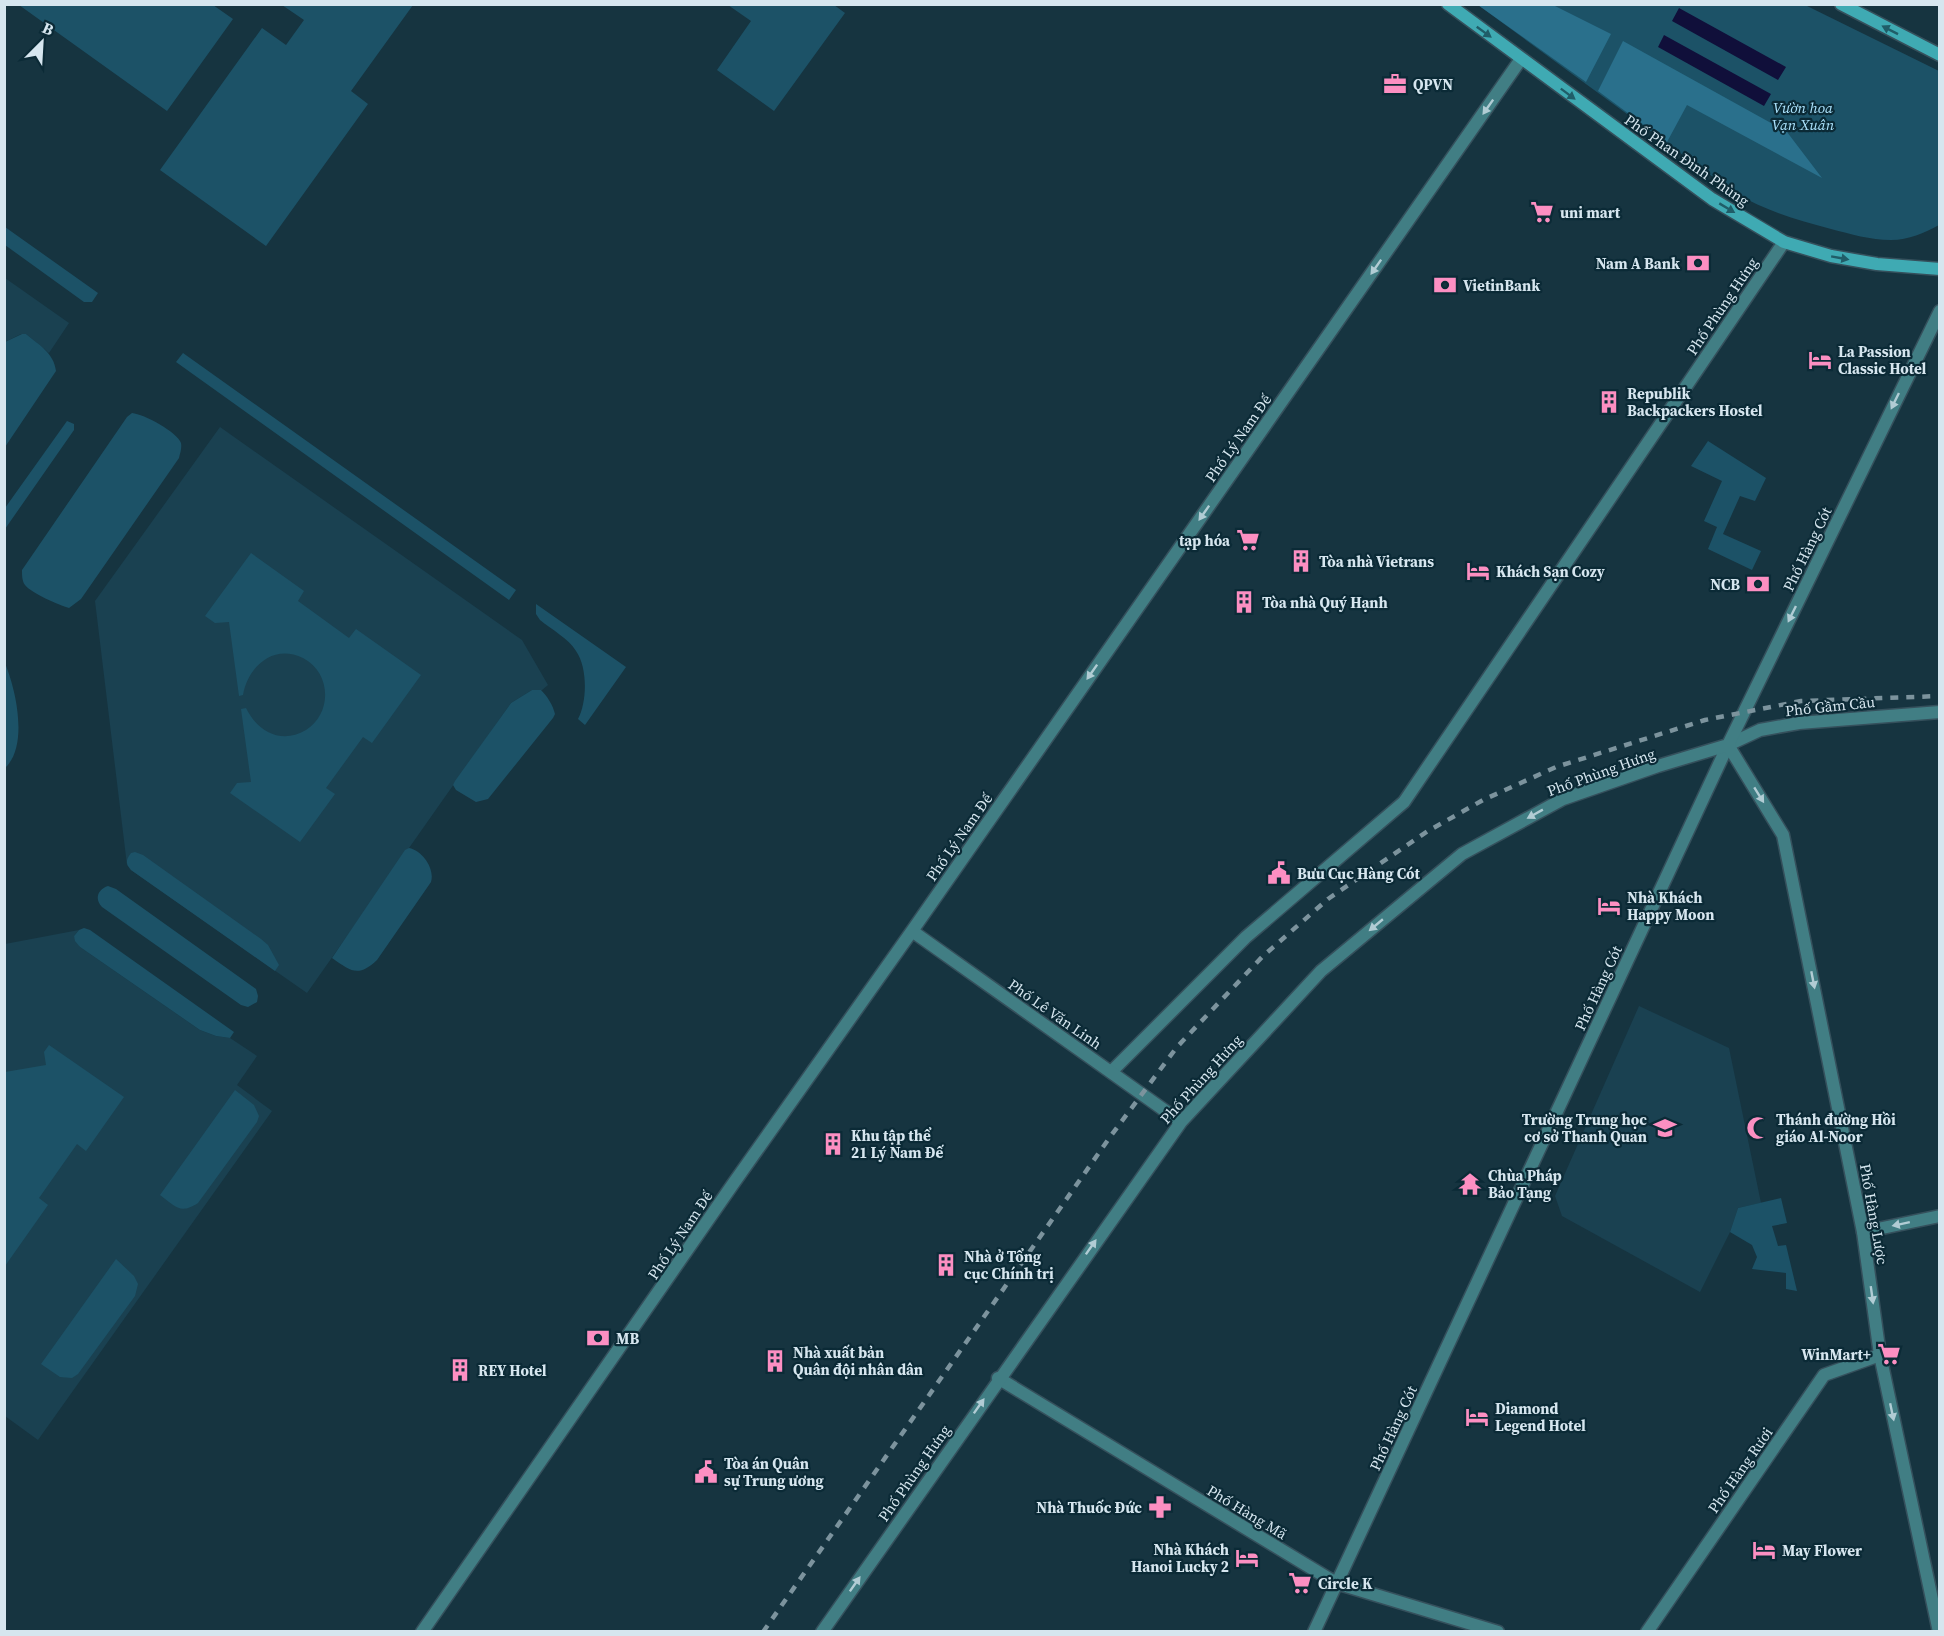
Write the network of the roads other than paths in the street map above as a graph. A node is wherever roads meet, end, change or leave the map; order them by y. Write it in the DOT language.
graph roads {
  1 [pos="1448,4"];
  2 [pos="1842,4"];
  3 [pos="1940,55"];
  4 [pos="1521,59"];
  5 [pos="1784,242"];
  6 [pos="1940,269"];
  7 [pos="1940,311"];
  8 [pos="1940,712"];
  9 [pos="1728,745"];
  10 [pos="912,931"];
  11 [pos="1111,1072"];
  12 [pos="1180,1122"];
  13 [pos="1940,1216"];
  14 [pos="1863,1232"];
  15 [pos="1880,1355"];
  16 [pos="998,1378"];
  17 [pos="1336,1583"];
  18 [pos="422,1632"];
  19 [pos="822,1632"];
  20 [pos="1314,1632"];
  21 [pos="1498,1632"];
  22 [pos="1647,1632"];
  23 [pos="1939,1632"];
  1 -- 4 [label="main road, Phố Phan Đình Phùng, one-way"];
  3 -- 2 [label="main road, one-way"];
  4 -- 5 [label="main road, Phố Phan Đình Phùng, one-way"];
  4 -- 10 [label="street, Phố Lý Nam Đế, one-way"];
  5 -- 6 [label="main road, Phố Phan Đình Phùng, one-way"];
  5 -- 11 [label="street, Phố Phùng Hưng"];
  7 -- 9 [label="street, Phố Hàng Cót, one-way"];
  8 -- 9 [label="street, Phố Gầm Cầu"];
  9 -- 12 [label="street, Phố Phùng Hưng, one-way"];
  9 -- 14 [label="street, Phố Hàng Lược, one-way"];
  9 -- 17 [label="street, Phố Hàng Cót"];
  10 -- 11 [label="street, Phố Lê Văn Linh"];
  10 -- 18 [label="street, Phố Lý Nam Đế"];
  11 -- 12 [label="street, Phố Lê Văn Linh"];
  16 -- 12 [label="street, Phố Phùng Hưng, one-way"];
  13 -- 14 [label="street, one-way"];
  14 -- 15 [label="street, Phố Hàng Lược, one-way"];
  15 -- 22 [label="street, Phố Hàng Rươi"];
  15 -- 23 [label="street, Phố Hàng Lược, one-way"];
  16 -- 17 [label="street, Phố Hàng Mã"];
  19 -- 16 [label="street, Phố Phùng Hưng, one-way"];
  17 -- 20 [label="street, Phố Hàng Cót"];
  17 -- 21 [label="street, Phố Hàng Mã"];
}
